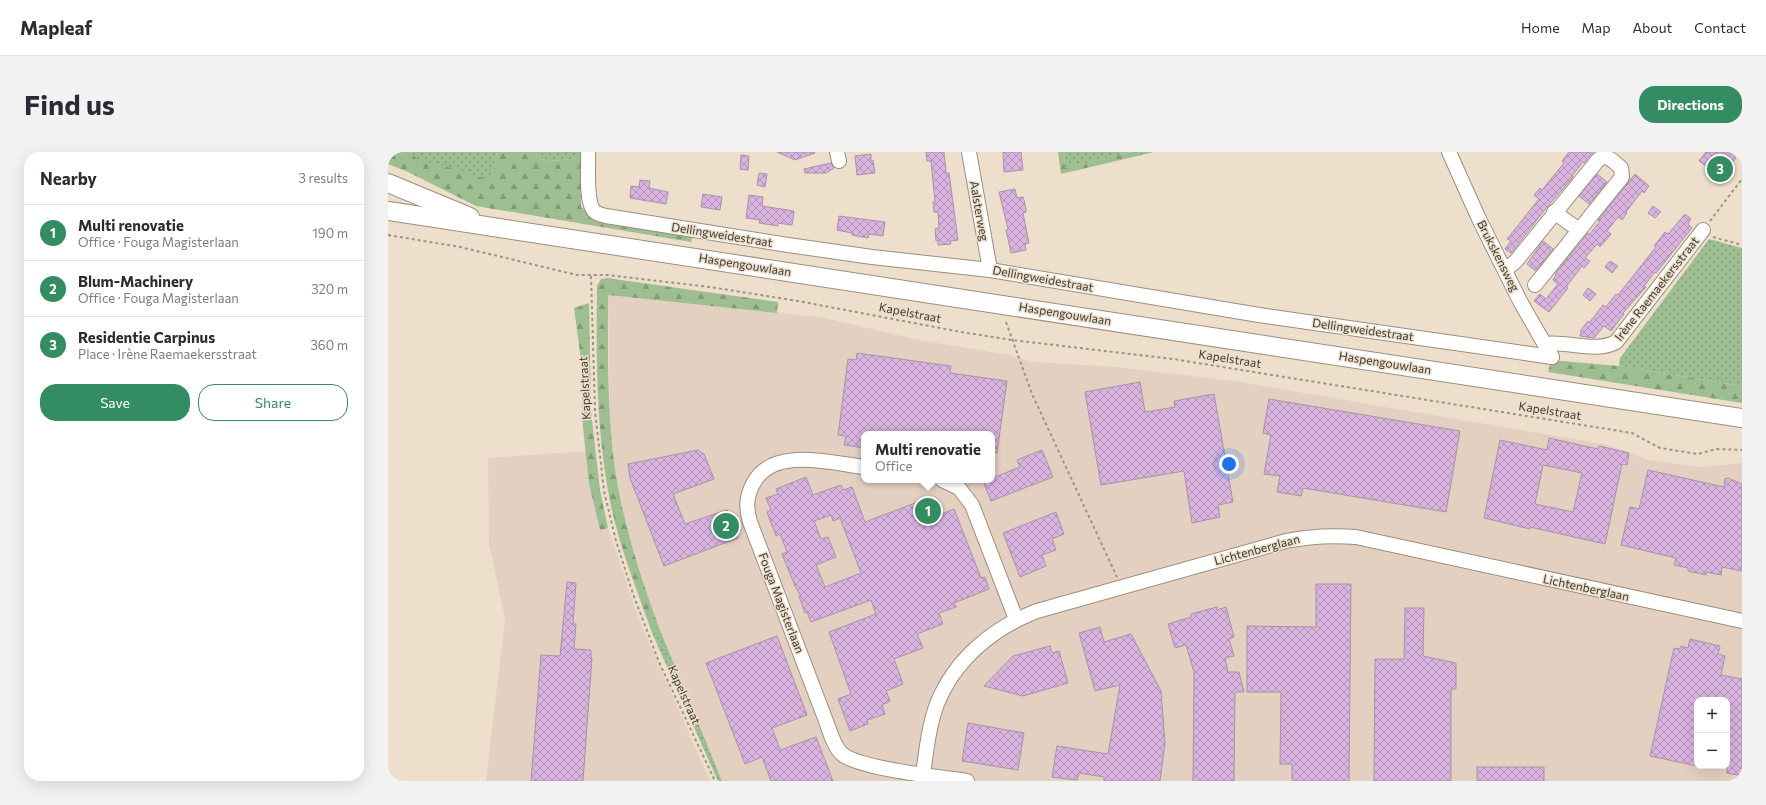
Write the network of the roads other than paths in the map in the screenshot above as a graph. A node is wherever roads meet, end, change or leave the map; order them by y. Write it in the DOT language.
graph roads {
  1 [pos="588,152"];
  2 [pos="969,152"];
  3 [pos="1449,152"];
  4 [pos="388,183"];
  5 [pos="388,211"];
  6 [pos="1554,212"];
  7 [pos="492,227"];
  8 [pos="1579,230"];
  9 [pos="1702,232"];
  10 [pos="990,270"];
  11 [pos="1505,270"];
  12 [pos="1535,285"];
  13 [pos="1545,344"];
  14 [pos="1552,357"];
  15 [pos="1742,418"];
  16 [pos="861,468"];
  17 [pos="948,483"];
  18 [pos="1016,619"];
  19 [pos="1742,621"];
  20 [pos="923,778"];
  21 [pos="967,781"];
  1 -- 10 [label="street, Dellingweidestraat"];
  2 -- 10 [label="street, Aalsterweg"];
  3 -- 11 [label="street, Brukskensweg"];
  4 -- 7 [label="main road"];
  5 -- 7 [label="main road, Haspengouwlaan"];
  6 -- 8 [label="street"];
  6 -- 8 [label="street"];
  6 -- 11 [label="street"];
  7 -- 15 [label="main road, Haspengouwlaan"];
  8 -- 12 [label="street"];
  9 -- 13 [label="street, Irène Raemaekersstraat"];
  10 -- 14 [label="street, Dellingweidestraat"];
  11 -- 13 [label="street, Brukskensweg"];
  13 -- 14 [label="street, Brukskensweg"];
  16 -- 20 [label="street, Fouga Magisterlaan"];
  17 -- 18 [label="street"];
  18 -- 19 [label="street, Lichtenberglaan"];
  18 -- 20 [label="street, Lichtenberglaan"];
  20 -- 21 [label="street, Fouga Magisterlaan"];
}
